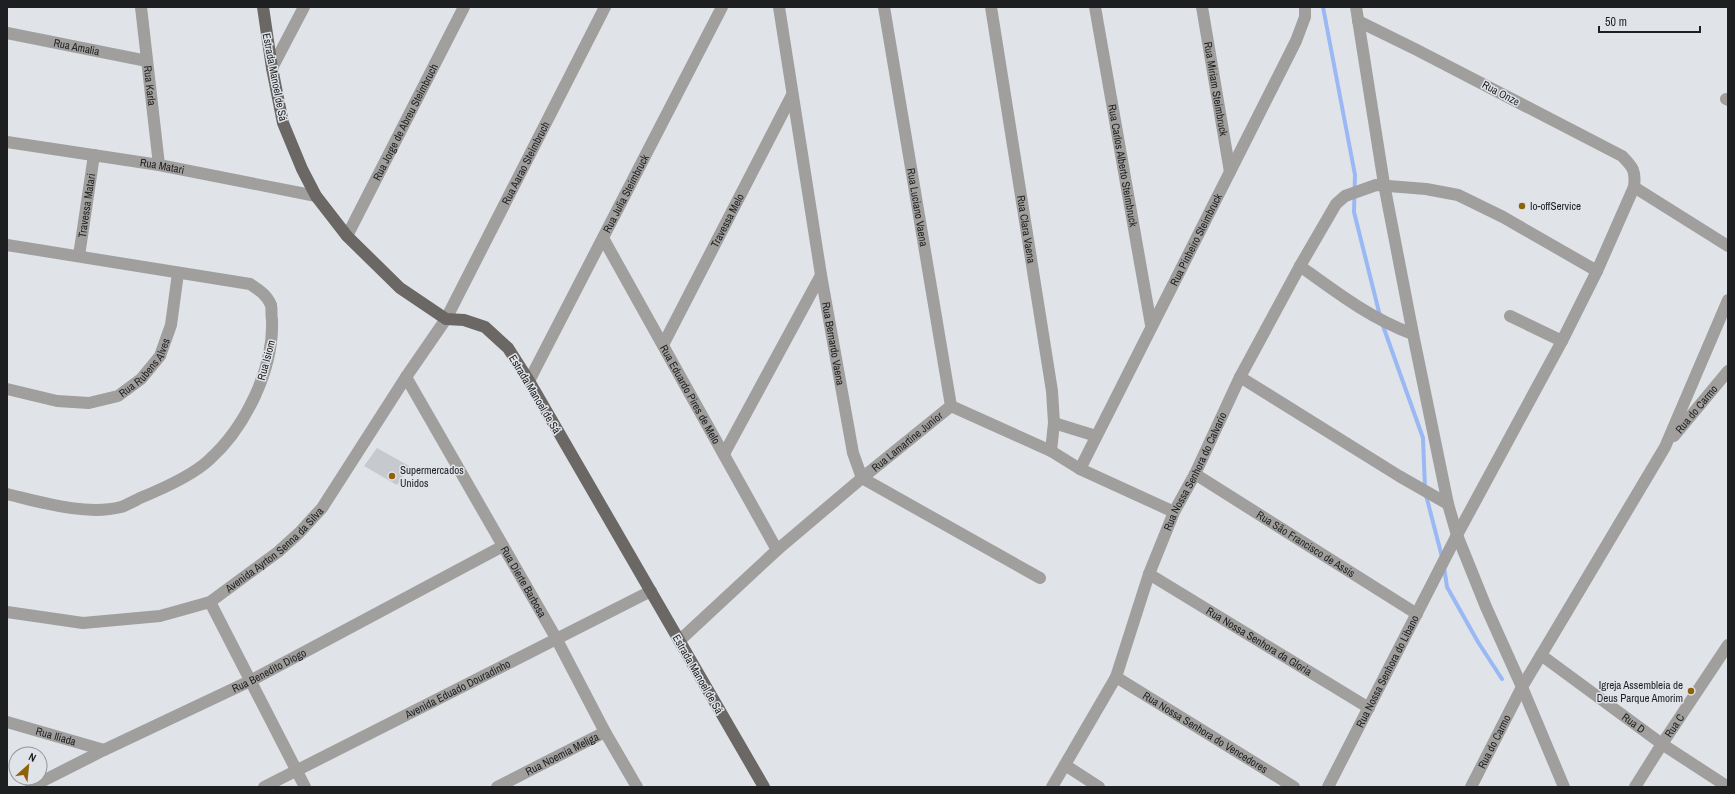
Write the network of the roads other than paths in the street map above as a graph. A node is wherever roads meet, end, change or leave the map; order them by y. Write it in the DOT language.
graph roads {
  1 [pos="141,7"];
  2 [pos="263,7"];
  3 [pos="304,7"];
  4 [pos="464,7"];
  5 [pos="605,7"];
  6 [pos="722,7"];
  7 [pos="779,7"];
  8 [pos="884,7"];
  9 [pos="991,7"];
  10 [pos="1095,7"];
  11 [pos="1202,7"];
  12 [pos="1305,7"];
  13 [pos="1356,7"];
  14 [pos="1358,21"];
  15 [pos="7,33"];
  16 [pos="147,61"];
  17 [pos="272,68"];
  18 [pos="792,95"];
  19 [pos="7,142"];
  20 [pos="94,155"];
  21 [pos="159,165"];
  22 [pos="1230,172"];
  23 [pos="1635,181"];
  24 [pos="1380,185"];
  25 [pos="316,196"];
  26 [pos="347,236"];
  27 [pos="602,238"];
  28 [pos="7,244"];
  29 [pos="1728,246"];
  30 [pos="79,256"];
  31 [pos="1300,266"];
  32 [pos="1597,271"];
  33 [pos="178,273"];
  34 [pos="821,275"];
  35 [pos="1728,300"];
  36 [pos="1510,316"];
  37 [pos="446,319"];
  38 [pos="1151,325"];
  39 [pos="1413,334"];
  40 [pos="1562,341"];
  41 [pos="662,345"];
  42 [pos="1728,371"];
  43 [pos="406,377"];
  44 [pos="1240,377"];
  45 [pos="529,381"];
  46 [pos="7,389"];
  47 [pos="952,406"];
  48 [pos="1054,423"];
  49 [pos="1096,436"];
  50 [pos="1664,447"];
  51 [pos="1051,451"];
  52 [pos="724,454"];
  53 [pos="1080,469"];
  54 [pos="1195,474"];
  55 [pos="862,478"];
  56 [pos="7,494"];
  57 [pos="1448,504"];
  58 [pos="1174,512"];
  59 [pos="1457,535"];
  60 [pos="503,546"];
  61 [pos="778,550"];
  62 [pos="1150,574"];
  63 [pos="1040,578"];
  64 [pos="651,591"];
  65 [pos="210,602"];
  66 [pos="7,612"];
  67 [pos="1417,614"];
  68 [pos="556,638"];
  69 [pos="679,641"];
  70 [pos="1728,645"];
  71 [pos="1542,655"];
  72 [pos="1116,677"];
  73 [pos="250,681"];
  74 [pos="1520,692"];
  75 [pos="1368,708"];
  76 [pos="7,722"];
  77 [pos="605,732"];
  78 [pos="1662,744"];
  79 [pos="104,750"];
  80 [pos="1065,765"];
  81 [pos="296,771"];
  82 [pos="31,787"];
  83 [pos="264,787"];
  84 [pos="305,787"];
  85 [pos="497,787"];
  86 [pos="637,787"];
  87 [pos="764,787"];
  88 [pos="1052,787"];
  89 [pos="1099,787"];
  90 [pos="1294,787"];
  91 [pos="1328,787"];
  92 [pos="1471,787"];
  93 [pos="1564,787"];
  94 [pos="1635,787"];
  95 [pos="1728,787"];
  1 -- 16 [label="street, Rua Karla"];
  2 -- 17 [label="main road, Estrada Manoel de Sá"];
  3 -- 17 [label="street"];
  4 -- 26 [label="street, Rua Jorge de Abreu Steimbruch"];
  5 -- 37 [label="street, Rua Aarao Steimbruch"];
  6 -- 27 [label="street, Rua Julia Steimbruck"];
  7 -- 18 [label="street, Rua Bernardo Vaena"];
  8 -- 47 [label="street, Rua Luciano Vaena"];
  9 -- 48 [label="street, Rua Clara Vaena"];
  10 -- 38 [label="street, Rua Carlos Alberto Steimbruck"];
  11 -- 22 [label="street, Rua Miriam Steimbruck"];
  12 -- 22 [label="street, Rua Pinheiro Steimbruck"];
  13 -- 14 [label="street"];
  14 -- 23 [label="street, Rua Onze"];
  14 -- 24 [label="street"];
  15 -- 16 [label="street, Rua Amalia"];
  16 -- 21 [label="street, Rua Karla"];
  17 -- 25 [label="main road, Estrada Manoel de Sá"];
  18 -- 34 [label="street, Rua Bernardo Vaena"];
  18 -- 41 [label="street, Travessa Melo"];
  19 -- 20 [label="street, Rua Matari"];
  20 -- 21 [label="street, Rua Matari"];
  20 -- 30 [label="street, Travessa Matari"];
  21 -- 25 [label="street, Rua Matari"];
  22 -- 38 [label="street, Rua Pinheiro Steimbruck"];
  23 -- 29 [label="street"];
  23 -- 32 [label="street, Rua Nossa Senhora do Libano"];
  24 -- 31 [label="street, Rua Nossa Senhora do Calvario"];
  24 -- 32 [label="street"];
  24 -- 39 [label="street"];
  25 -- 26 [label="main road, Estrada Manoel de Sá"];
  26 -- 37 [label="main road, Estrada Manoel de Sá"];
  27 -- 41 [label="street, Rua Eduardo Pires de Melo"];
  27 -- 45 [label="street, Rua Julia Steimbruck"];
  28 -- 30 [label="street, Rua Isiom"];
  30 -- 33 [label="street, Rua Isiom"];
  31 -- 39 [label="street"];
  31 -- 44 [label="street, Rua Nossa Senhora do Calvario"];
  32 -- 40 [label="street, Rua Nossa Senhora do Libano"];
  33 -- 46 [label="street, Rua Rubens Alves"];
  33 -- 56 [label="street, Rua Isiom"];
  34 -- 52 [label="street"];
  34 -- 55 [label="street, Rua Bernardo Vaena"];
  35 -- 50 [label="street"];
  36 -- 40 [label="street"];
  37 -- 43 [label="street, Avenida Ayrton Senna da Silva"];
  37 -- 45 [label="main road, Estrada Manoel de Sá"];
  38 -- 49 [label="street, Rua Pinheiro Steimbruck"];
  39 -- 57 [label="street"];
  40 -- 59 [label="street, Rua Nossa Senhora do Libano"];
  41 -- 52 [label="street, Rua Eduardo Pires de Melo"];
  42 -- 50 [label="street, Rua do Carmo"];
  43 -- 60 [label="street, Rua Dierte Barbosa"];
  43 -- 65 [label="street, Avenida Ayrton Senna da Silva"];
  44 -- 54 [label="street, Rua Nossa Senhora do Calvario"];
  44 -- 57 [label="street"];
  45 -- 64 [label="main road, Estrada Manoel de Sá"];
  47 -- 51 [label="street, Rua Lamartine Junior"];
  47 -- 55 [label="street, Rua Lamartine Junior"];
  48 -- 49 [label="street"];
  48 -- 51 [label="street, Rua Clara Vaena"];
  49 -- 53 [label="street, Rua Pinheiro Steimbruck"];
  50 -- 71 [label="street, Rua do Carmo"];
  51 -- 53 [label="street, Rua Lamartine Junior"];
  52 -- 61 [label="street, Rua Eduardo Pires de Melo"];
  53 -- 58 [label="street, Rua Lamartine Junior"];
  54 -- 58 [label="street, Rua Nossa Senhora do Calvario"];
  54 -- 67 [label="street, Rua São Francisco de Assis"];
  55 -- 61 [label="street, Rua Lamartine Junior"];
  55 -- 63 [label="street"];
  57 -- 59 [label="street"];
  58 -- 62 [label="street, Rua Nossa Senhora do Calvario"];
  59 -- 67 [label="street, Rua Nossa Senhora do Libano"];
  59 -- 74 [label="street"];
  60 -- 68 [label="street, Rua Dierte Barbosa"];
  60 -- 73 [label="street, Rua Benedito Diogo"];
  61 -- 69 [label="street, Rua Lamartine Junior"];
  62 -- 72 [label="street, Rua Nossa Senhora do Calvario"];
  62 -- 75 [label="street, Rua Nossa Senhora da Gloria"];
  64 -- 68 [label="street, Avenida Eduado Douradinho"];
  64 -- 69 [label="main road, Estrada Manoel de Sá"];
  65 -- 66 [label="street, Avenida Ayrton Senna da Silva"];
  65 -- 73 [label="street"];
  67 -- 75 [label="street, Rua Nossa Senhora do Libano"];
  68 -- 77 [label="street, Rua Dierte Barbosa"];
  68 -- 81 [label="street, Avenida Eduado Douradinho"];
  69 -- 87 [label="main road, Estrada Manoel de Sá"];
  70 -- 78 [label="street, Rua C"];
  71 -- 74 [label="street, Rua do Carmo"];
  71 -- 78 [label="street, Rua D"];
  72 -- 80 [label="street, Rua Nossa Senhora do Calvario"];
  72 -- 90 [label="street, Rua Nossa Senhora do Vencedores"];
  73 -- 79 [label="street, Rua Benedito Diogo"];
  73 -- 81 [label="street"];
  74 -- 92 [label="street, Rua do Carmo"];
  74 -- 93 [label="street"];
  75 -- 91 [label="street, Rua Nossa Senhora do Libano"];
  76 -- 79 [label="street, Rua Iliada"];
  77 -- 85 [label="street, Rua Noemia Meliga"];
  77 -- 86 [label="street, Rua Dierte Barbosa"];
  78 -- 94 [label="street, Rua C"];
  78 -- 95 [label="street, Rua D"];
  79 -- 82 [label="street, Rua Benedito Diogo"];
  80 -- 88 [label="street, Rua Nossa Senhora do Calvario"];
  80 -- 89 [label="street"];
  81 -- 83 [label="street, Avenida Eduado Douradinho"];
  81 -- 84 [label="street"];
}
